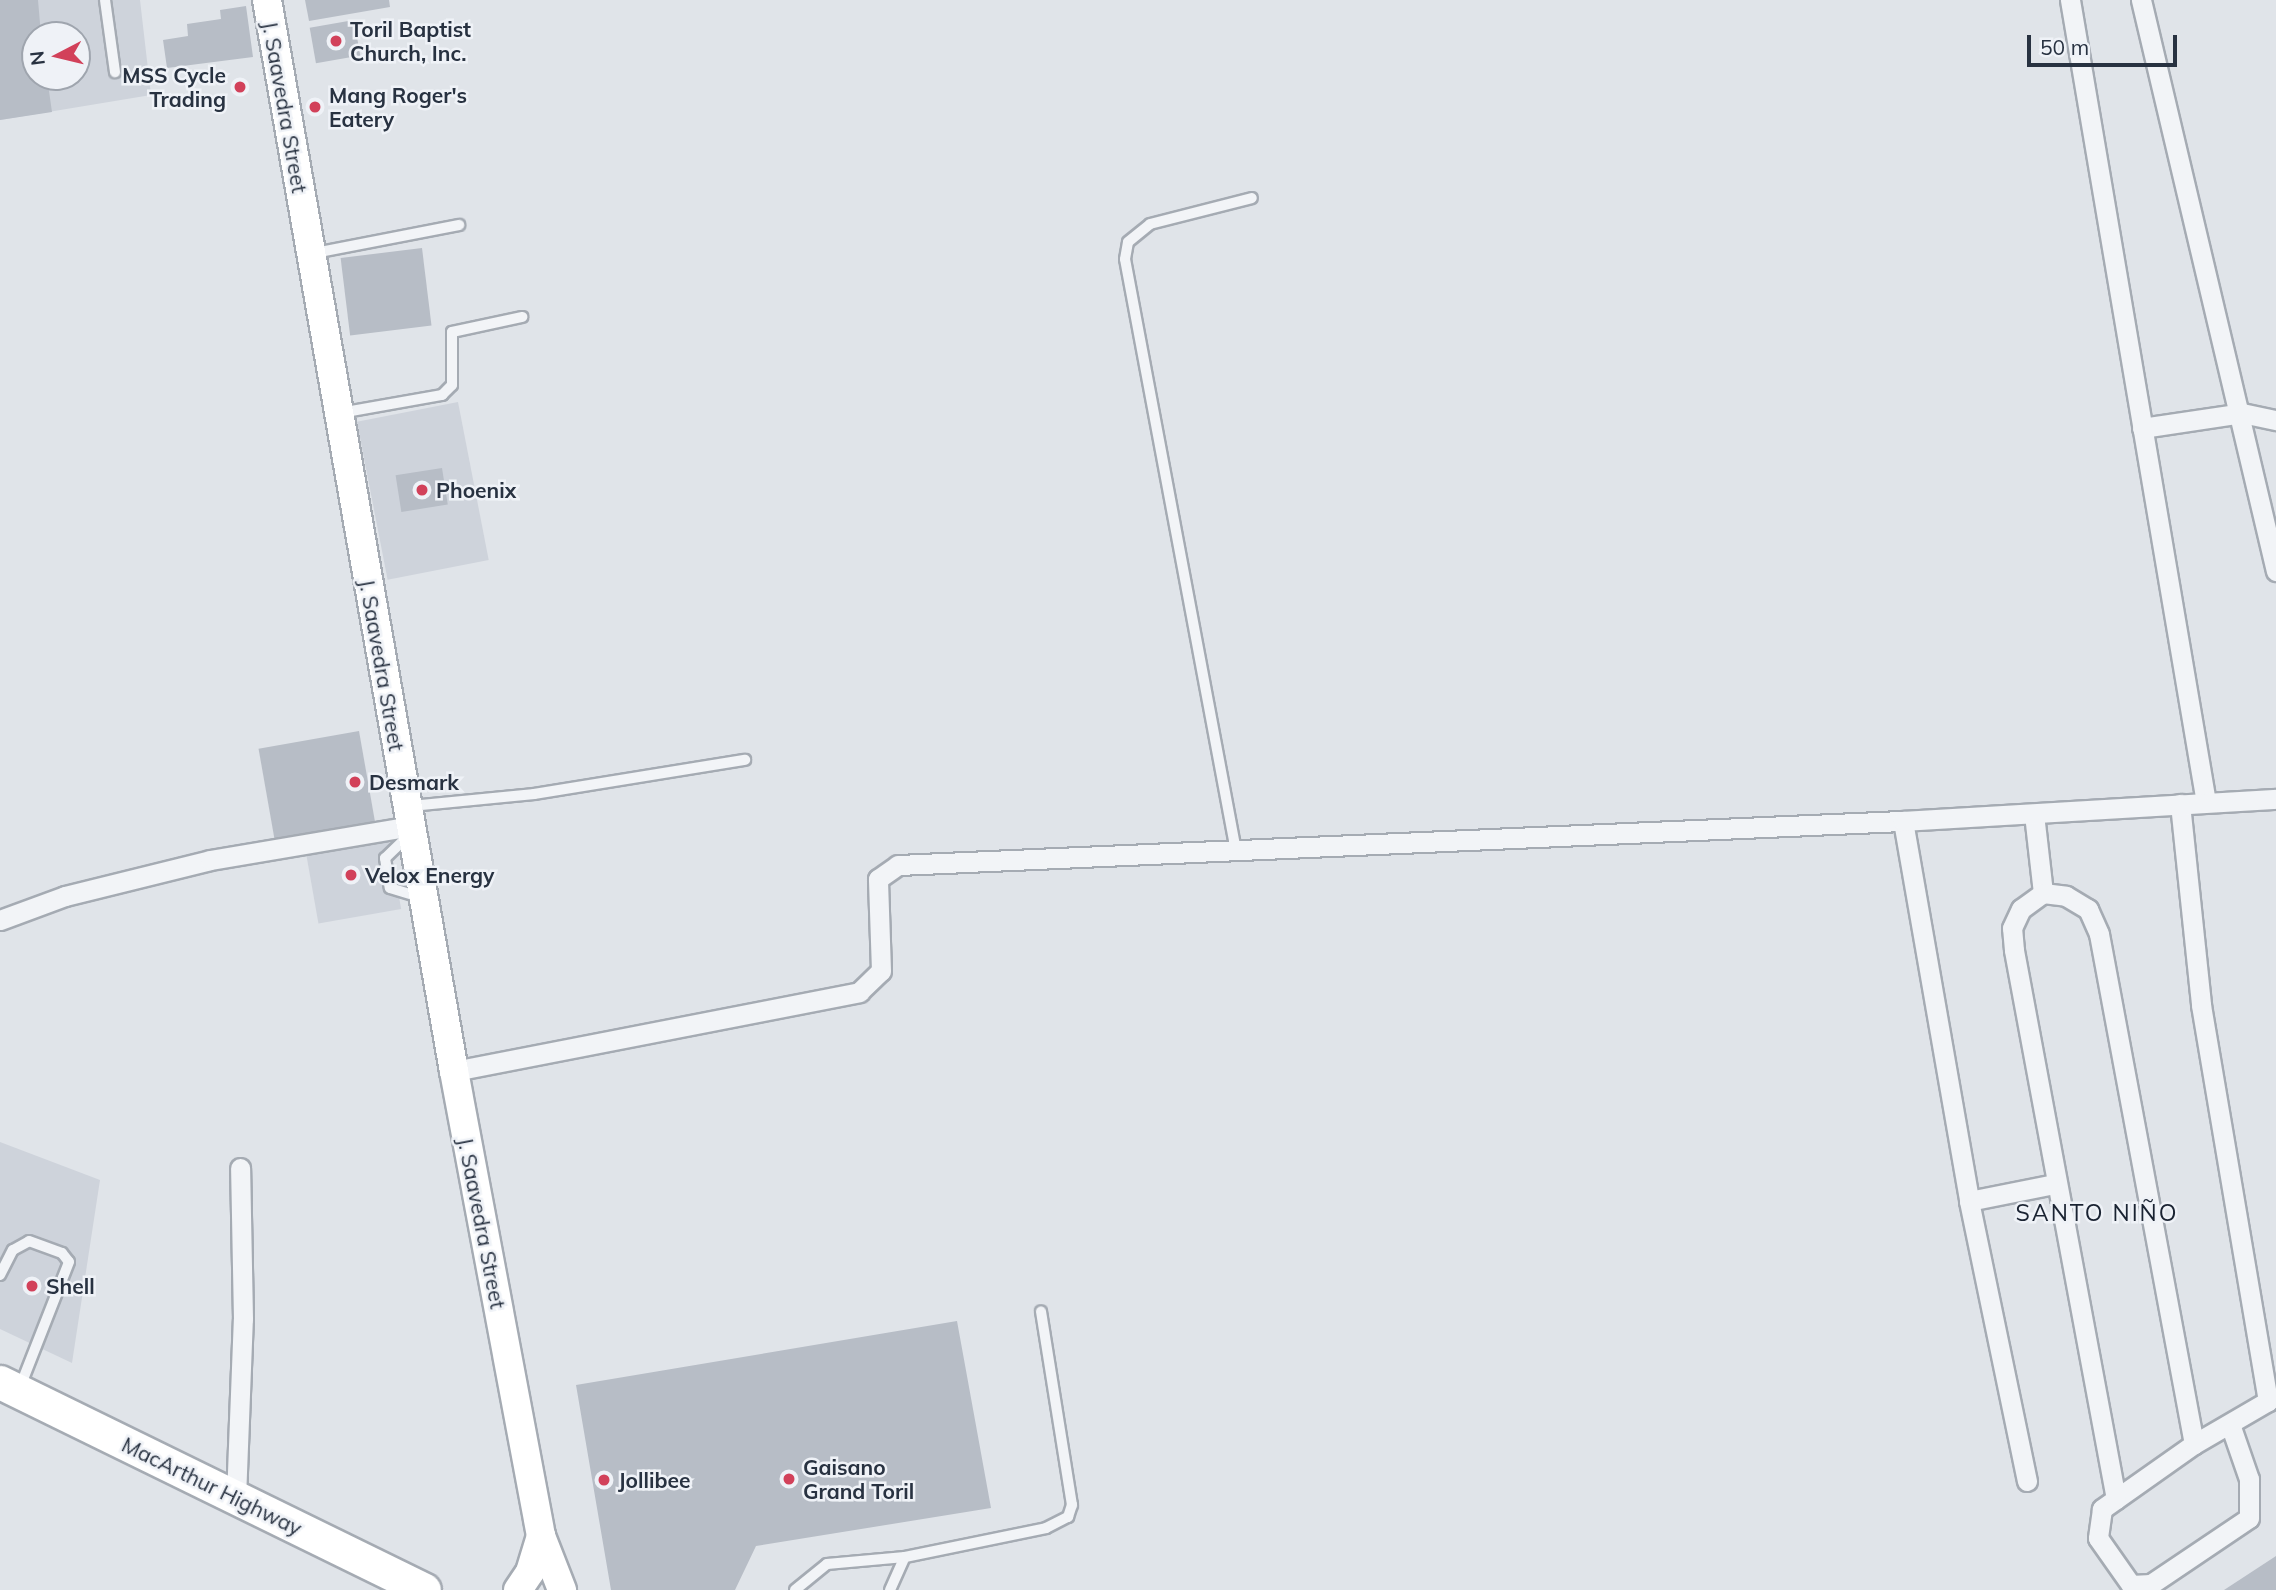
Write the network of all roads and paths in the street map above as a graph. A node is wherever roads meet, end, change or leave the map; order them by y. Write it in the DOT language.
graph roads {
  1 [pos="105,0"];
  2 [pos="267,0"];
  3 [pos="2070,0"];
  4 [pos="2141,0"];
  5 [pos="115,72"];
  6 [pos="1252,198"];
  7 [pos="459,225"];
  8 [pos="311,254"];
  9 [pos="522,317"];
  10 [pos="338,413"];
  11 [pos="2242,413"];
  12 [pos="2276,420"];
  13 [pos="2142,428"];
  14 [pos="2276,571"];
  15 [pos="745,760"];
  16 [pos="2276,799"];
  17 [pos="2207,802"];
  18 [pos="2180,804"];
  19 [pos="2034,814"];
  20 [pos="1903,821"];
  21 [pos="409,822"];
  22 [pos="1236,851"];
  23 [pos="2043,893"];
  24 [pos="0,920"];
  25 [pos="454,1071"];
  26 [pos="240,1168"];
  27 [pos="2054,1185"];
  28 [pos="1969,1201"];
  29 [pos="0,1275"];
  30 [pos="1041,1311"];
  31 [pos="9,1387"];
  32 [pos="2272,1399"];
  33 [pos="2230,1424"];
  34 [pos="2194,1444"];
  35 [pos="2027,1481"];
  36 [pos="236,1498"];
  37 [pos="2116,1499"];
  38 [pos="541,1536"];
  39 [pos="905,1557"];
  40 [pos="424,1590"];
  41 [pos="518,1590"];
  42 [pos="562,1590"];
  43 [pos="795,1590"];
  44 [pos="890,1590"];
  1 -- 5 [label="lane"];
  2 -- 8 [label="main road, J. Saavedra Street"];
  3 -- 13 [label="street"];
  4 -- 11 [label="street"];
  6 -- 22 [label="lane"];
  7 -- 8 [label="lane"];
  8 -- 10 [label="main road, J. Saavedra Street"];
  9 -- 10 [label="lane"];
  10 -- 21 [label="main road, J. Saavedra Street"];
  11 -- 12 [label="street"];
  11 -- 13 [label="street"];
  11 -- 14 [label="street"];
  13 -- 17 [label="street"];
  15 -- 21 [label="lane"];
  16 -- 17 [label="street"];
  17 -- 18 [label="street"];
  18 -- 19 [label="street"];
  18 -- 32 [label="street"];
  19 -- 20 [label="street"];
  19 -- 23 [label="street"];
  20 -- 22 [label="street"];
  20 -- 28 [label="street"];
  21 -- 24 [label="street"];
  21 -- 25 [label="main road, J. Saavedra Street"];
  22 -- 25 [label="street"];
  23 -- 27 [label="street"];
  23 -- 34 [label="street"];
  25 -- 38 [label="main road, J. Saavedra Street"];
  26 -- 36 [label="street"];
  27 -- 28 [label="street"];
  27 -- 37 [label="street"];
  28 -- 35 [label="street"];
  29 -- 31 [label="lane"];
  30 -- 39 [label="lane"];
  31 -- 36 [label="highway, MacArthur Highway"];
  32 -- 33 [label="street"];
  33 -- 34 [label="street"];
  33 -- 37 [label="street"];
  34 -- 37 [label="street"];
  36 -- 40 [label="highway, MacArthur Highway"];
  38 -- 41 [label="main road, J. Saavedra Street"];
  38 -- 42 [label="main road, J. Saavedra Street"];
  39 -- 43 [label="lane"];
  39 -- 44 [label="lane"];
}
